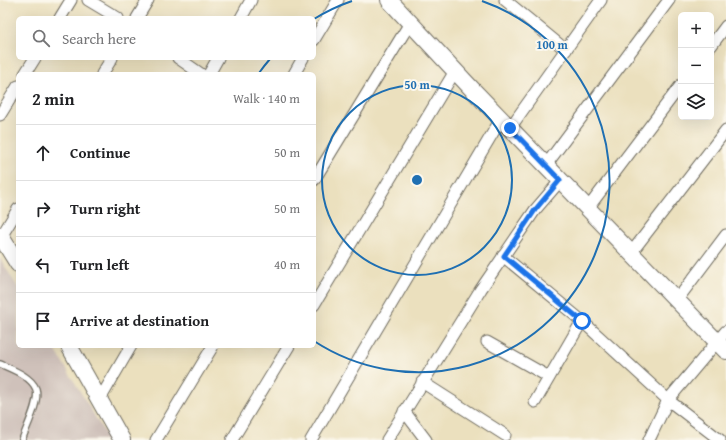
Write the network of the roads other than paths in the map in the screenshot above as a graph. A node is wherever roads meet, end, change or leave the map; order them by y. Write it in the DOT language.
graph roads {
  1 [pos="70,0"];
  2 [pos="88,0"];
  3 [pos="148,0"];
  4 [pos="251,0"];
  5 [pos="338,0"];
  6 [pos="389,0"];
  7 [pos="505,0"];
  8 [pos="601,0"];
  9 [pos="669,0"];
  10 [pos="61,16"];
  11 [pos="115,16"];
  12 [pos="138,16"];
  13 [pos="242,16"];
  14 [pos="410,23"];
  15 [pos="726,26"];
  16 [pos="316,37"];
  17 [pos="714,42"];
  18 [pos="566,50"];
  19 [pos="34,60"];
  20 [pos="111,60"];
  21 [pos="181,60"];
  22 [pos="217,60"];
  23 [pos="302,60"];
  24 [pos="455,71"];
  25 [pos="26,72"];
  26 [pos="103,72"];
  27 [pos="198,72"];
  28 [pos="210,72"];
  29 [pos="295,72"];
  30 [pos="16,89"];
  31 [pos="678,89"];
  32 [pos="0,115"];
  33 [pos="505,124"];
  34 [pos="726,130"];
  35 [pos="546,165"];
  36 [pos="316,177"];
  37 [pos="560,180"];
  38 [pos="588,208"];
  39 [pos="16,212"];
  40 [pos="726,235"];
  41 [pos="0,236"];
  42 [pos="631,253"];
  43 [pos="504,256"];
  44 [pos="16,261"];
  45 [pos="677,300"];
  46 [pos="316,302"];
  47 [pos="582,321"];
  48 [pos="487,342"];
  49 [pos="723,342"];
  50 [pos="70,348"];
  51 [pos="130,348"];
  52 [pos="212,348"];
  53 [pos="288,348"];
  54 [pos="0,364"];
  55 [pos="549,377"];
  56 [pos="422,382"];
  57 [pos="668,400"];
  58 [pos="99,401"];
  59 [pos="535,402"];
  60 [pos="404,411"];
  61 [pos="505,435"];
  62 [pos="22,440"];
  63 [pos="122,440"];
  64 [pos="156,440"];
  65 [pos="232,440"];
  66 [pos="311,440"];
  67 [pos="387,440"];
  68 [pos="426,440"];
  69 [pos="649,440"];
  70 [pos="720,440"];
  1 -- 10 [label="street"];
  2 -- 11 [label="street"];
  3 -- 12 [label="street"];
  4 -- 13 [label="street"];
  5 -- 16 [label="street"];
  6 -- 14 [label="street"];
  7 -- 18 [label="street"];
  8 -- 18 [label="street"];
  9 -- 35 [label="street"];
  14 -- 24 [label="street"];
  14 -- 36 [label="street"];
  15 -- 17 [label="street"];
  18 -- 33 [label="street"];
  19 -- 25 [label="street"];
  20 -- 26 [label="street"];
  21 -- 27 [label="street"];
  22 -- 28 [label="street"];
  23 -- 29 [label="street"];
  24 -- 33 [label="street"];
  24 -- 46 [label="street"];
  30 -- 32 [label="street"];
  31 -- 38 [label="street"];
  33 -- 35 [label="street"];
  33 -- 66 [label="street"];
  34 -- 42 [label="street"];
  35 -- 37 [label="street"];
  37 -- 38 [label="street"];
  37 -- 43 [label="street"];
  38 -- 42 [label="street"];
  39 -- 41 [label="street"];
  40 -- 45 [label="street"];
  41 -- 44 [label="street"];
  42 -- 45 [label="street"];
  43 -- 47 [label="street"];
  43 -- 56 [label="street"];
  45 -- 49 [label="street"];
  47 -- 55 [label="street"];
  47 -- 57 [label="street"];
  48 -- 55 [label="street"];
  49 -- 57 [label="street"];
  50 -- 58 [label="street"];
  51 -- 58 [label="street"];
  52 -- 64 [label="street"];
  53 -- 65 [label="street"];
  54 -- 62 [label="lane"];
  55 -- 59 [label="street"];
  56 -- 60 [label="street"];
  56 -- 61 [label="street"];
  57 -- 69 [label="street"];
  57 -- 70 [label="street"];
  58 -- 63 [label="street"];
  60 -- 67 [label="street"];
  60 -- 68 [label="street"];
}
